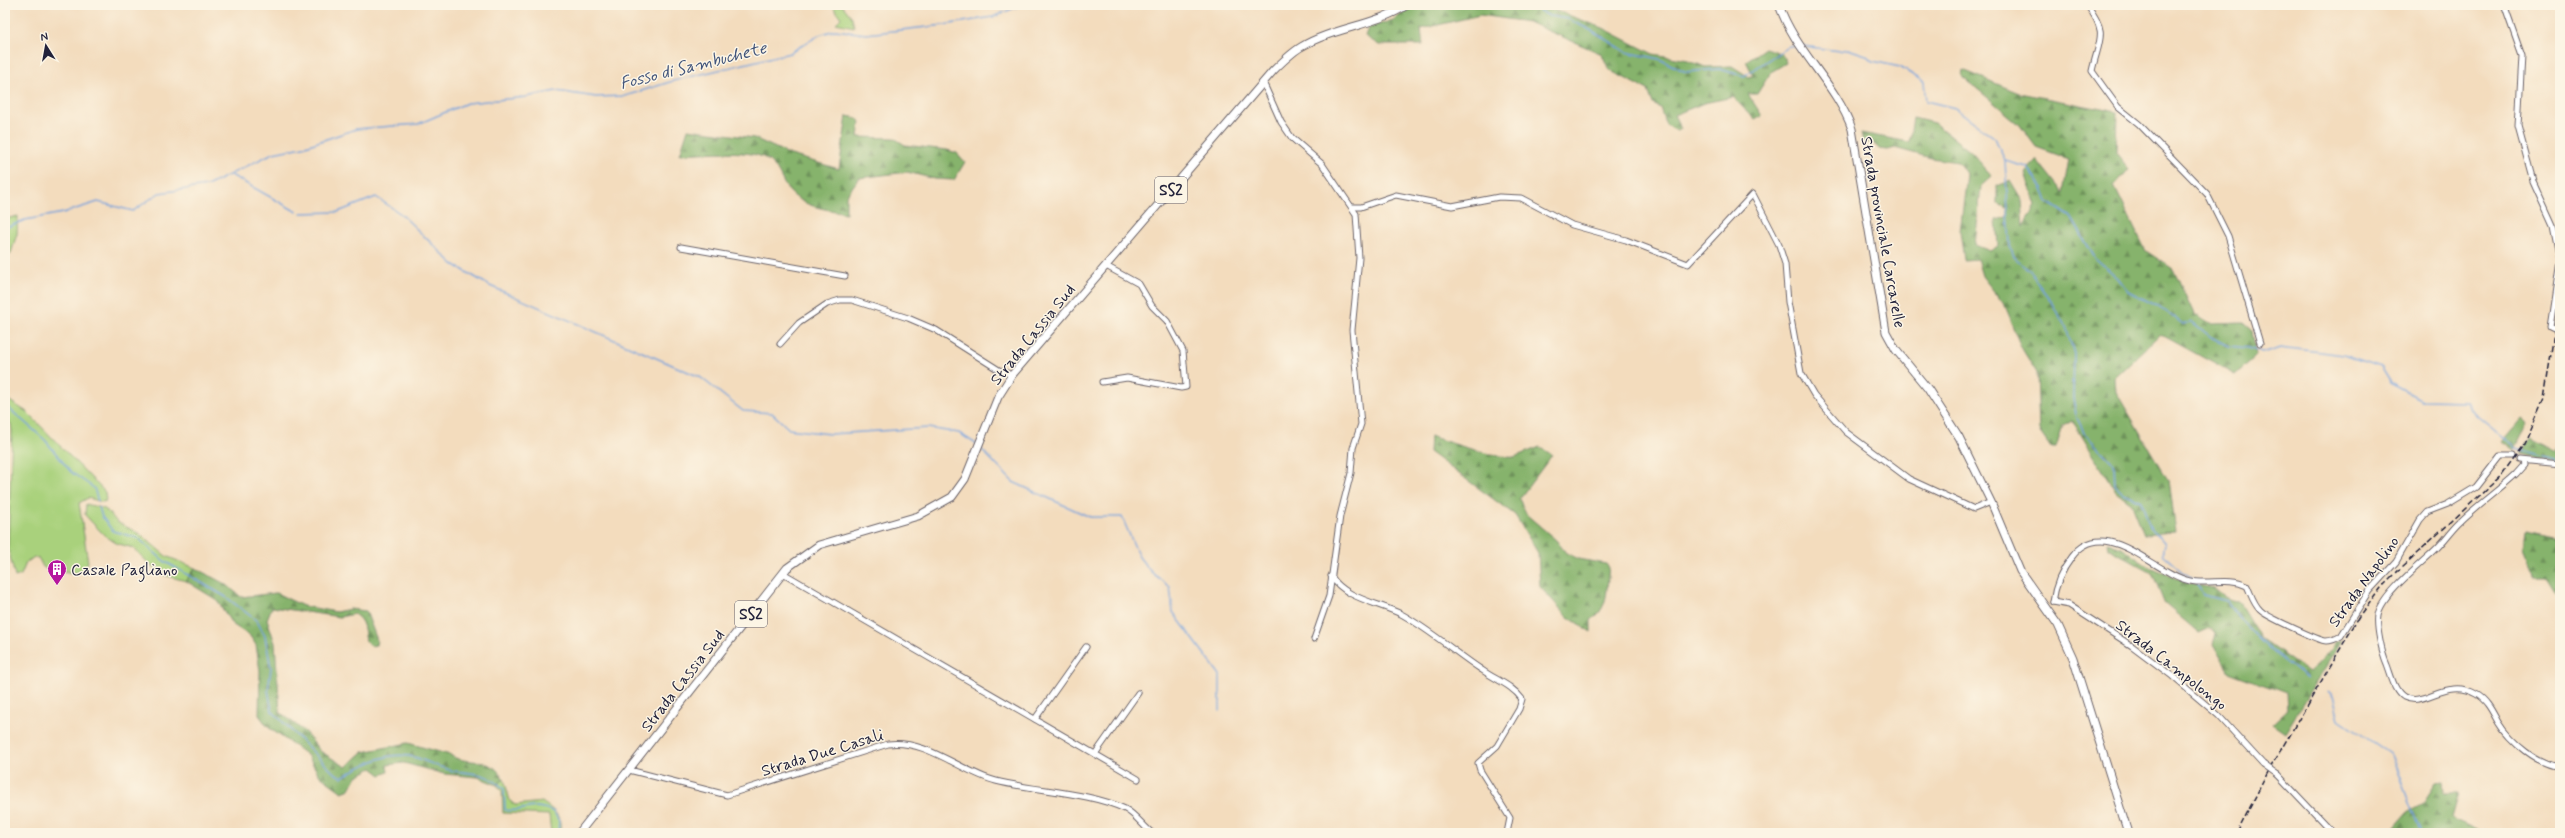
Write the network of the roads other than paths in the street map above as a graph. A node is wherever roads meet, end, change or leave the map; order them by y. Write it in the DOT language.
graph roads {
  1 [pos="1407,5"];
  2 [pos="1780,5"];
  3 [pos="2087,5"];
  4 [pos="2504,5"];
  5 [pos="1263,82"];
  6 [pos="1353,207"];
  7 [pos="681,247"];
  8 [pos="2560,261"];
  9 [pos="1106,266"];
  10 [pos="845,276"];
  11 [pos="2560,332"];
  12 [pos="2260,343"];
  13 [pos="780,344"];
  14 [pos="1012,375"];
  15 [pos="1102,382"];
  16 [pos="2512,456"];
  17 [pos="2558,464"];
  18 [pos="1991,502"];
  19 [pos="783,573"];
  20 [pos="1331,576"];
  21 [pos="2053,602"];
  22 [pos="2047,608"];
  23 [pos="1314,639"];
  24 [pos="1086,647"];
  25 [pos="1138,693"];
  26 [pos="1035,719"];
  27 [pos="1095,754"];
  28 [pos="2560,767"];
  29 [pos="629,770"];
  30 [pos="1138,779"];
  31 [pos="579,833"];
  32 [pos="1152,833"];
  33 [pos="1507,833"];
  34 [pos="2128,833"];
  35 [pos="2333,833"];
  1 -- 5 [label="main road, Strada Cassia Sud / SS2"];
  2 -- 18 [label="main road, Strada provinciale Carcarelle"];
  3 -- 12 [label="street"];
  4 -- 8 [label="street"];
  5 -- 6 [label="street"];
  5 -- 9 [label="main road, Strada Cassia Sud / SS2"];
  6 -- 18 [label="street"];
  6 -- 20 [label="street"];
  7 -- 10 [label="street"];
  8 -- 11 [label="street"];
  9 -- 14 [label="main road, Strada Cassia Sud / SS2"];
  9 -- 15 [label="street"];
  13 -- 14 [label="street"];
  14 -- 19 [label="main road, Strada Cassia Sud / SS2"];
  16 -- 21 [label="street, Strada Napolino"];
  17 -- 28 [label="street"];
  18 -- 22 [label="main road, Strada provinciale Carcarelle"];
  19 -- 26 [label="street"];
  19 -- 29 [label="main road, Strada Cassia Sud / SS2"];
  20 -- 23 [label="street"];
  20 -- 33 [label="street"];
  21 -- 22 [label="street"];
  21 -- 35 [label="street, Strada Campolongo, bridge"];
  22 -- 34 [label="main road, Strada provinciale Carcarelle"];
  24 -- 26 [label="street"];
  25 -- 27 [label="street"];
  26 -- 27 [label="street"];
  27 -- 30 [label="street"];
  29 -- 31 [label="main road, Strada Cassia Sud / SS2"];
  29 -- 32 [label="street, Strada Due Casali"];
}
